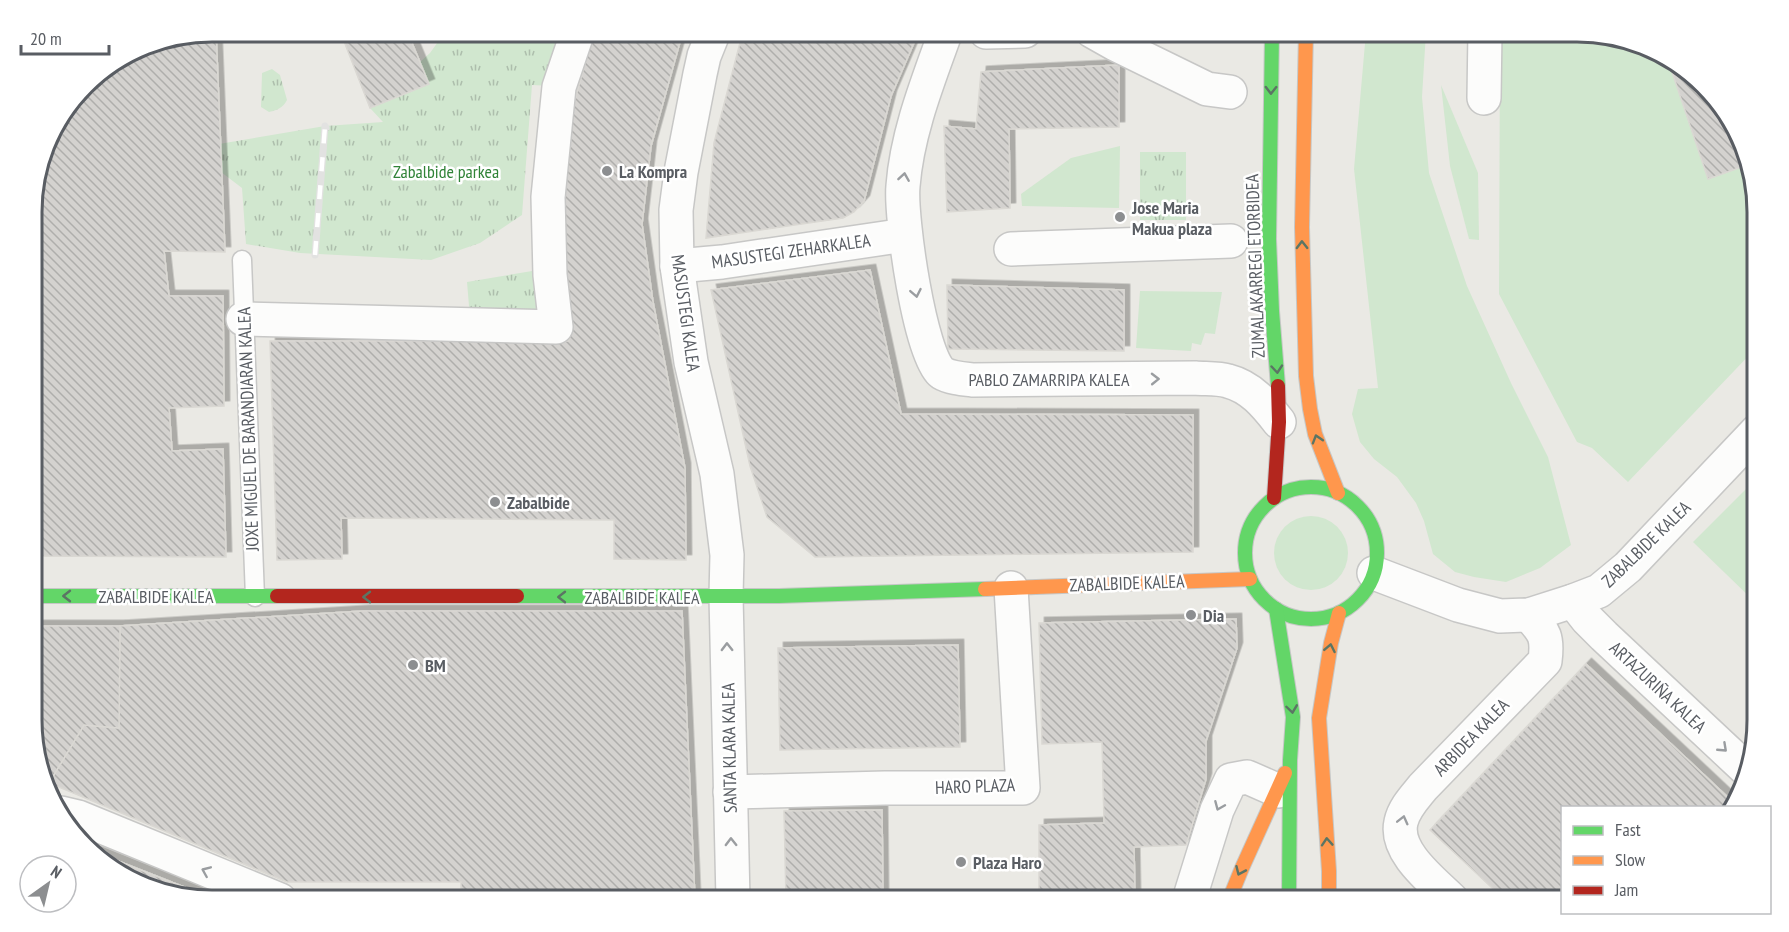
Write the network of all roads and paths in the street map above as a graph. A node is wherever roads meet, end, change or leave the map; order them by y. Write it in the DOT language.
graph roads {
  1 [pos="575,42"];
  2 [pos="710,42"];
  3 [pos="942,42"];
  4 [pos="1111,42"];
  5 [pos="1272,42"];
  6 [pos="1306,42"];
  7 [pos="1485,42"];
  8 [pos="1230,92"];
  9 [pos="1484,98"];
  10 [pos="905,235"];
  11 [pos="1231,241"];
  12 [pos="1011,249"];
  13 [pos="242,260"];
  14 [pos="677,266"];
  15 [pos="243,319"];
  16 [pos="1279,422"];
  17 [pos="1747,441"];
  18 [pos="1338,493"];
  19 [pos="1274,498"];
  20 [pos="1374,573"];
  21 [pos="1250,579"];
  22 [pos="1011,588"];
  23 [pos="42,596"];
  24 [pos="726,596"];
  25 [pos="255,597"];
  26 [pos="1573,601"];
  27 [pos="1276,609"];
  28 [pos="1339,613"];
  29 [pos="1529,615"];
  30 [pos="1604,636"];
  31 [pos="1545,661"];
  32 [pos="1290,760"];
  33 [pos="1741,764"];
  34 [pos="1279,791"];
  35 [pos="730,792"];
  36 [pos="72,815"];
  37 [pos="1417,866"];
  38 [pos="256,890"];
  39 [pos="733,890"];
  40 [pos="1192,890"];
  41 [pos="1232,890"];
  42 [pos="1289,890"];
  43 [pos="1330,890"];
  44 [pos="1419,890"];
  45 [pos="1442,890"];
  1 -- 15 [label="street"];
  2 -- 14 [label="street, MASUSTEGI KALEA"];
  10 -- 3 [label="street, PABLO ZAMARRIPA KALEA, one-way"];
  4 -- 8 [label="street"];
  5 -- 16 [label="main road, ZUMALAKARREGI ETORBIDEA, one-way"];
  18 -- 6 [label="main road, one-way"];
  7 -- 9 [label="street"];
  10 -- 14 [label="street, MASUSTEGI ZEHARKALEA"];
  10 -- 16 [label="street, PABLO ZAMARRIPA KALEA, one-way"];
  11 -- 12 [label="street"];
  13 -- 15 [label="lane, JOXE MIGUEL DE BARANDIARAN KALEA"];
  14 -- 24 [label="street, MASUSTEGI KALEA"];
  15 -- 25 [label="lane, JOXE MIGUEL DE BARANDIARAN KALEA"];
  16 -- 19 [label="main road, ZUMALAKARREGI ETORBIDEA"];
  17 -- 26 [label="street, ZABALBIDE KALEA"];
  18 -- 19 [label="main road"];
  18 -- 20 [label="main road"];
  19 -- 21 [label="main road"];
  20 -- 28 [label="main road"];
  20 -- 29 [label="street, ZABALBIDE KALEA"];
  21 -- 22 [label="main road, ZABALBIDE KALEA"];
  21 -- 27 [label="main road"];
  22 -- 24 [label="main road, ZABALBIDE KALEA"];
  22 -- 35 [label="street, HARO PLAZA"];
  25 -- 23 [label="main road, ZABALBIDE KALEA, one-way"];
  24 -- 25 [label="main road, ZABALBIDE KALEA, one-way"];
  35 -- 24 [label="street, SANTA KLARA KALEA, one-way"];
  26 -- 29 [label="street, ZABALBIDE KALEA"];
  26 -- 30 [label="street, ARTAZURIÑA KALEA"];
  27 -- 28 [label="main road"];
  27 -- 32 [label="main road, one-way"];
  43 -- 28 [label="main road, one-way"];
  29 -- 31 [label="street"];
  30 -- 31 [label="street, ARBIDEA KALEA"];
  30 -- 33 [label="street, ARTAZURIÑA KALEA, one-way"];
  37 -- 31 [label="street, ARBIDEA KALEA, one-way"];
  32 -- 34 [label="main road"];
  32 -- 42 [label="main road"];
  34 -- 40 [label="street, one-way"];
  34 -- 41 [label="main road, one-way"];
  39 -- 35 [label="street, SANTA KLARA KALEA, one-way"];
  38 -- 36 [label="street, one-way"];
  37 -- 44 [label="street, ARBIDEA KALEA"];
  37 -- 45 [label="street, ARBIDEA KALEA"];
}
